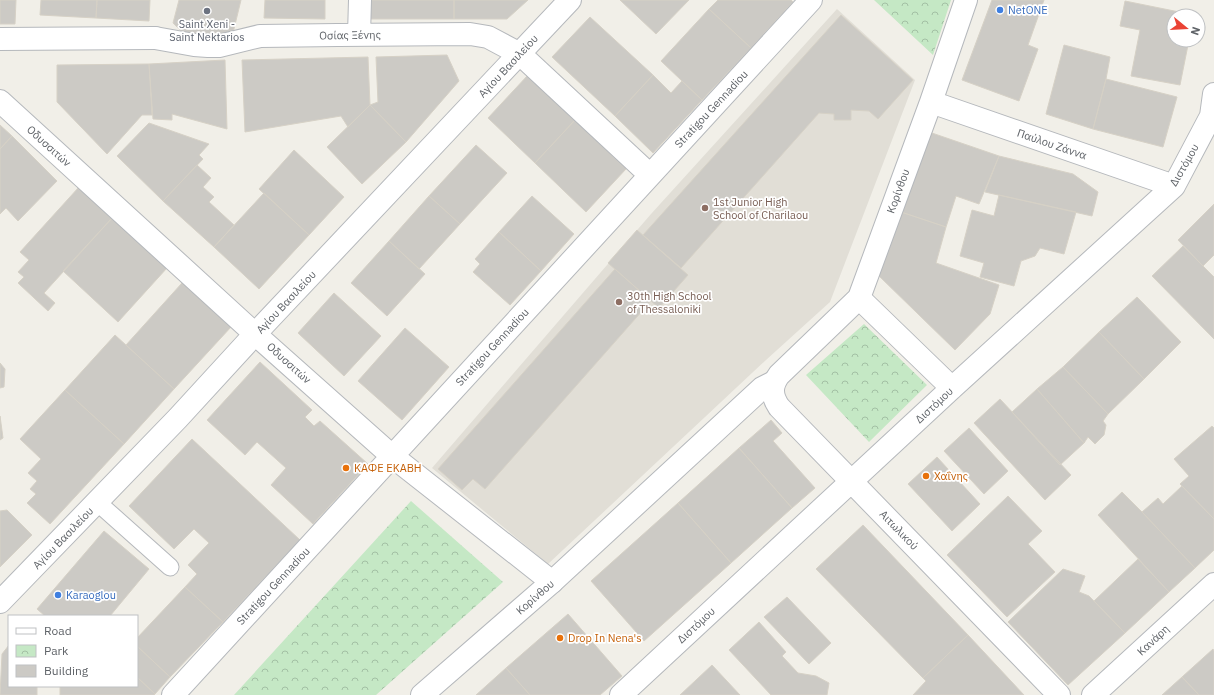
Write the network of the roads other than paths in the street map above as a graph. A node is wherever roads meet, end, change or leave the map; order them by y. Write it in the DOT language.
graph roads {
  1 [pos="360,0"];
  2 [pos="570,0"];
  3 [pos="810,0"];
  4 [pos="966,0"];
  5 [pos="359,35"];
  6 [pos="0,40"];
  7 [pos="520,54"];
  8 [pos="1214,94"];
  9 [pos="0,101"];
  10 [pos="931,102"];
  11 [pos="1213,118"];
  12 [pos="650,175"];
  13 [pos="1174,186"];
  14 [pos="859,298"];
  15 [pos="256,334"];
  16 [pos="774,382"];
  17 [pos="952,388"];
  18 [pos="392,456"];
  19 [pos="852,481"];
  20 [pos="98,502"];
  21 [pos="170,566"];
  22 [pos="552,582"];
  23 [pos="1214,584"];
  24 [pos="0,602"];
  25 [pos="173,695"];
  26 [pos="422,695"];
  27 [pos="621,695"];
  28 [pos="1059,695"];
  29 [pos="1093,695"];
  1 -- 5 [label="street"];
  2 -- 7 [label="street, Αγίου Βασιλείου"];
  3 -- 12 [label="street, Stratigou Gennadiou"];
  4 -- 10 [label="street, Κορίνθου"];
  5 -- 6 [label="street, Οσίας Ξένης"];
  5 -- 7 [label="street, Οσίας Ξένης"];
  7 -- 12 [label="street, Οσίας Ξένης"];
  7 -- 15 [label="street, Αγίου Βασιλείου"];
  8 -- 11 [label="street, Διστόμου"];
  9 -- 15 [label="street, Οδυσσιτών"];
  10 -- 13 [label="street, Παύλου Ζάννα"];
  10 -- 14 [label="street, Κορίνθου"];
  11 -- 13 [label="street, Διστόμου"];
  12 -- 18 [label="street, Stratigou Gennadiou"];
  13 -- 17 [label="street, Διστόμου"];
  14 -- 16 [label="street, Κορίνθου"];
  14 -- 17 [label="street"];
  15 -- 18 [label="street, Οδυσσιτών"];
  15 -- 20 [label="street, Αγίου Βασιλείου"];
  16 -- 19 [label="street, Αιτωλικού"];
  16 -- 22 [label="street, Κορίνθου"];
  17 -- 19 [label="street, Διστόμου"];
  18 -- 22 [label="street, Οδυσσιτών"];
  18 -- 25 [label="street, Stratigou Gennadiou"];
  19 -- 27 [label="street, Διστόμου"];
  19 -- 28 [label="street, Αιτωλικού"];
  20 -- 21 [label="lane"];
  20 -- 24 [label="street, Αγίου Βασιλείου"];
  22 -- 26 [label="street, Κορίνθου"];
  23 -- 29 [label="street, Κανάρη"];
}
